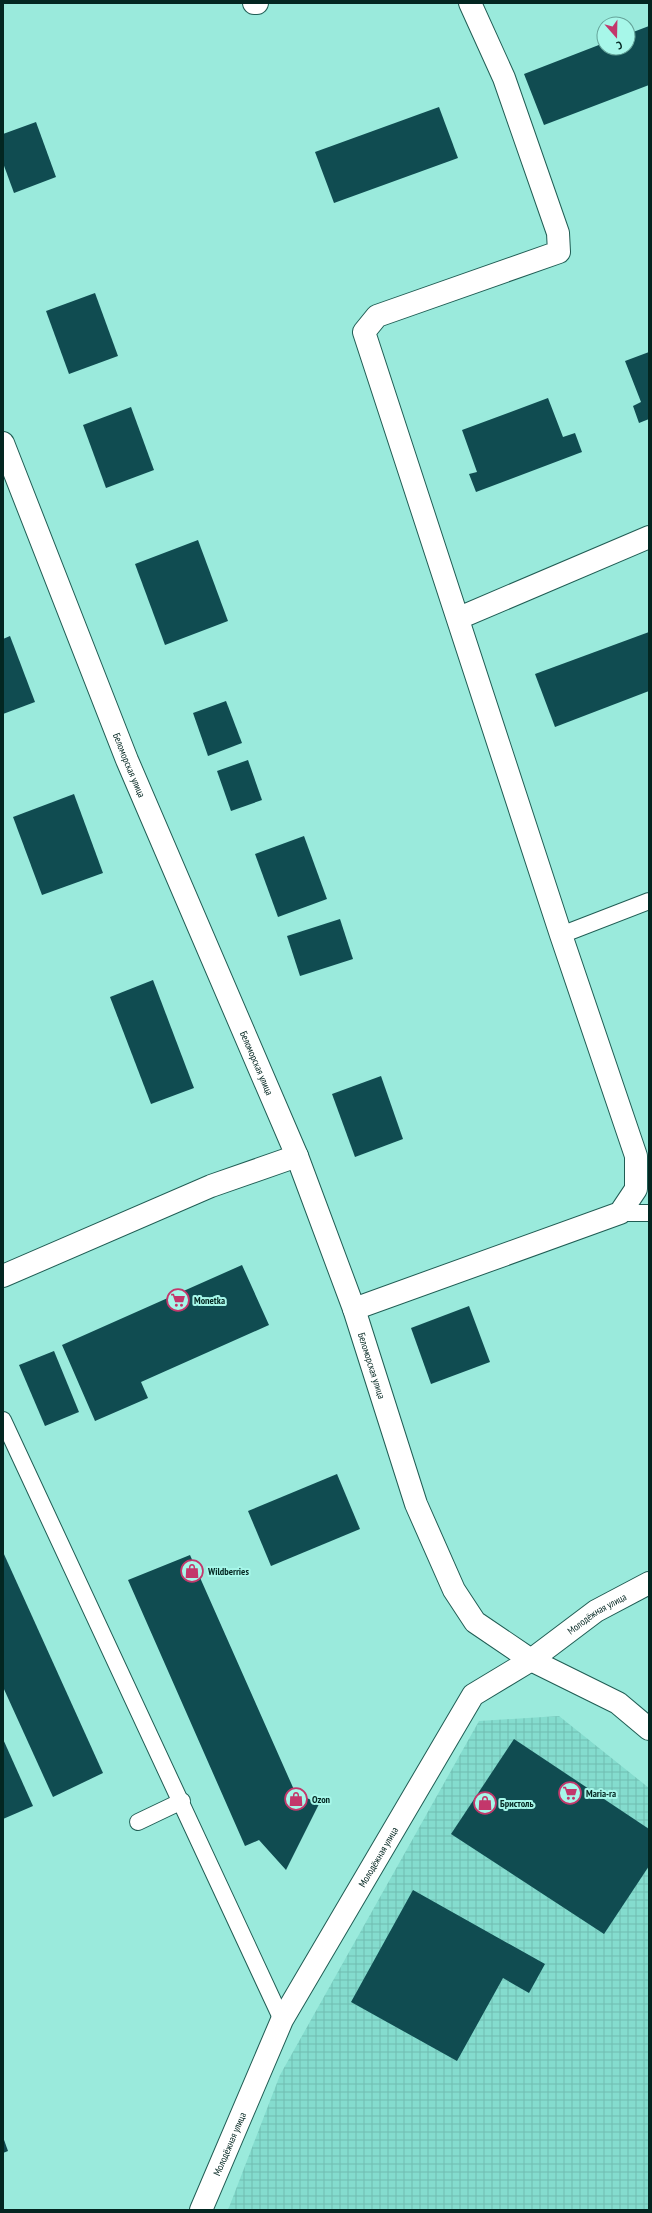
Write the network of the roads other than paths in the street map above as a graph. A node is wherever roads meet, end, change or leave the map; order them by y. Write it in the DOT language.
graph roads {
  1 [pos="472,4"];
  2 [pos="3,443"];
  3 [pos="649,537"];
  4 [pos="459,618"];
  5 [pos="649,901"];
  6 [pos="561,935"];
  7 [pos="297,1156"];
  8 [pos="620,1213"];
  9 [pos="649,1213"];
  10 [pos="3,1276"];
  11 [pos="354,1309"];
  12 [pos="3,1420"];
  13 [pos="649,1583"];
  14 [pos="531,1660"];
  15 [pos="649,1729"];
  16 [pos="182,1800"];
  17 [pos="138,1822"];
  18 [pos="282,2020"];
  19 [pos="201,2210"];
  1 -- 4 [label="street"];
  2 -- 7 [label="street, Беломорская улица"];
  3 -- 4 [label="street"];
  4 -- 6 [label="street"];
  5 -- 6 [label="lane"];
  6 -- 8 [label="street"];
  7 -- 10 [label="street"];
  7 -- 11 [label="street, Беломорская улица"];
  8 -- 9 [label="lane"];
  8 -- 11 [label="street"];
  11 -- 14 [label="street, Беломорская улица"];
  12 -- 16 [label="lane"];
  13 -- 14 [label="street, Молодёжная улица"];
  14 -- 15 [label="street, Беломорская улица"];
  14 -- 18 [label="street, Молодёжная улица"];
  16 -- 17 [label="lane"];
  16 -- 18 [label="lane"];
  18 -- 19 [label="street, Молодёжная улица"];
}
